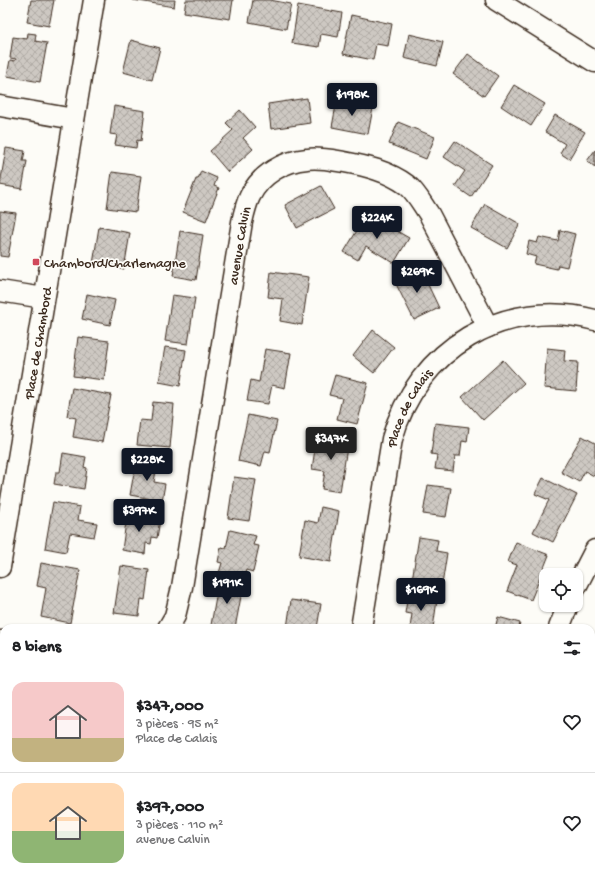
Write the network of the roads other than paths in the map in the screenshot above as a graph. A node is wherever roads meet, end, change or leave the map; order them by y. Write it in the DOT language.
graph roads {
  1 [pos="94,0"];
  2 [pos="496,0"];
  3 [pos="595,62"];
  4 [pos="0,106"];
  5 [pos="74,119"];
  6 [pos="0,291"];
  7 [pos="44,298"];
  8 [pos="595,320"];
  9 [pos="488,327"];
  10 [pos="595,550"];
  11 [pos="0,567"];
  12 [pos="583,573"];
  13 [pos="565,612"];
  14 [pos="170,624"];
  15 [pos="362,624"];
  16 [pos="561,624"];
  1 -- 5 [label="street, Place de Chambord"];
  2 -- 3 [label="street"];
  4 -- 5 [label="street"];
  5 -- 7 [label="street, Place de Chambord"];
  6 -- 7 [label="street"];
  7 -- 11 [label="street, Place de Chambord"];
  8 -- 9 [label="street, Place de Calais"];
  9 -- 14 [label="street, avenue Calvin"];
  9 -- 15 [label="street, Place de Calais"];
  10 -- 12 [label="street"];
  13 -- 16 [label="street"];
}
